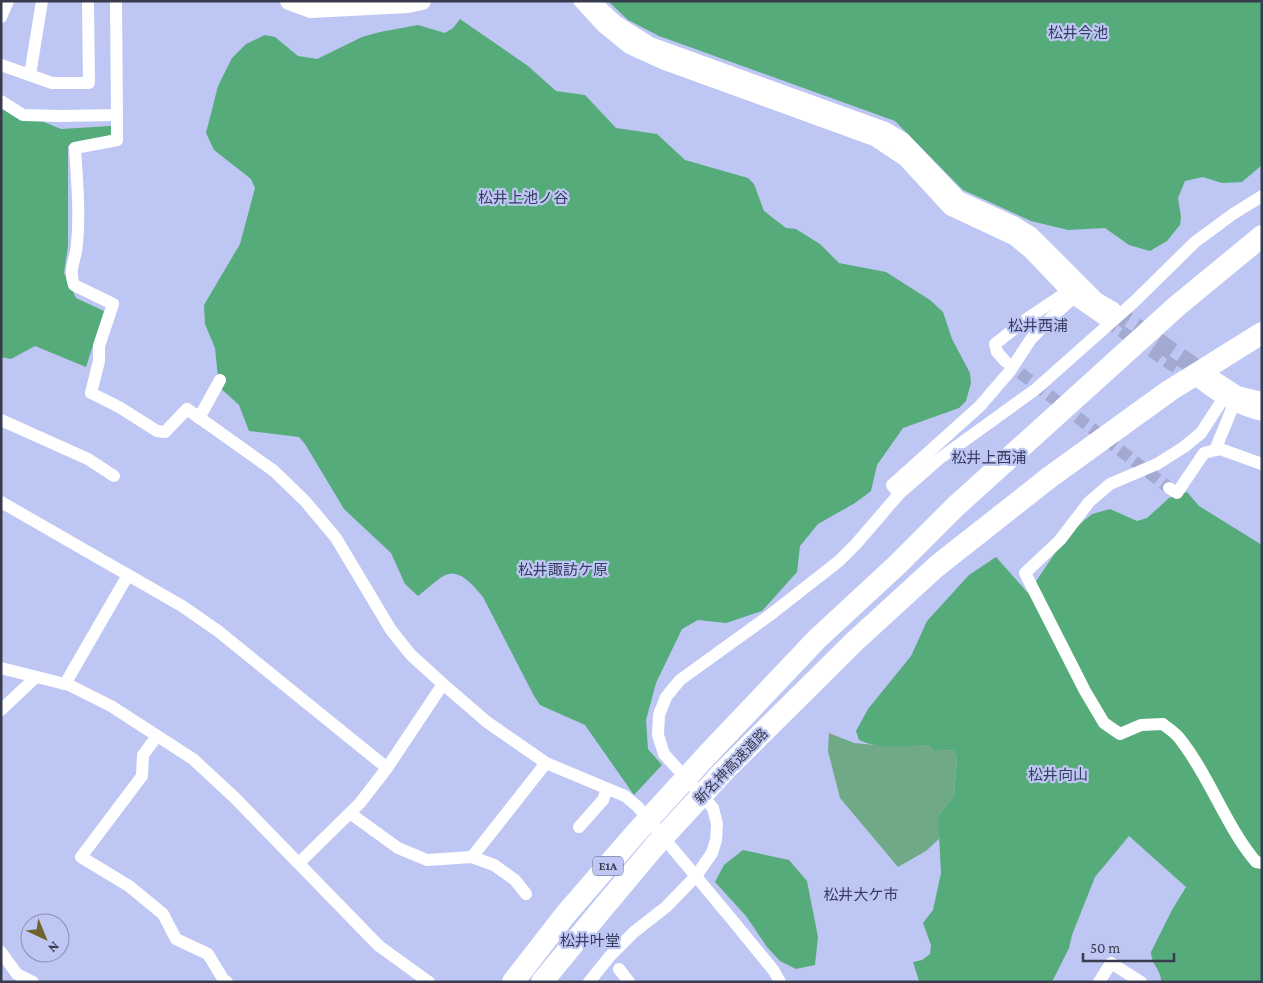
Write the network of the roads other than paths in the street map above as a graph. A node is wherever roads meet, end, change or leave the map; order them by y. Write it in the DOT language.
graph roads {
  1 [pos="8,1"];
  2 [pos="42,1"];
  3 [pos="88,1"];
  4 [pos="116,1"];
  5 [pos="289,1"];
  6 [pos="422,1"];
  7 [pos="578,1"];
  8 [pos="590,1"];
  9 [pos="1,17"];
  10 [pos="1,65"];
  11 [pos="30,75"];
  12 [pos="1,101"];
  13 [pos="117,115"];
  14 [pos="1262,196"];
  15 [pos="1262,236"];
  16 [pos="1070,295"];
  17 [pos="1109,316"];
  18 [pos="1262,332"];
  19 [pos="1006,362"];
  20 [pos="1204,379"];
  21 [pos="220,380"];
  22 [pos="1262,401"];
  23 [pos="1228,402"];
  24 [pos="1262,415"];
  25 [pos="199,418"];
  26 [pos="1,420"];
  27 [pos="1215,450"];
  28 [pos="1262,464"];
  29 [pos="114,476"];
  30 [pos="1169,488"];
  31 [pos="899,494"];
  32 [pos="1,502"];
  33 [pos="128,575"];
  34 [pos="1,668"];
  35 [pos="36,676"];
  36 [pos="65,684"];
  37 [pos="443,684"];
  38 [pos="1,710"];
  39 [pos="157,736"];
  40 [pos="546,763"];
  41 [pos="386,768"];
  42 [pos="607,789"];
  43 [pos="351,814"];
  44 [pos="579,827"];
  45 [pos="472,857"];
  46 [pos="299,863"];
  47 [pos="1262,863"];
  48 [pos="696,876"];
  49 [pos="526,894"];
  50 [pos="1,952"];
  51 [pos="619,969"];
  52 [pos="33,982"];
  53 [pos="227,982"];
  54 [pos="429,982"];
  55 [pos="512,982"];
  56 [pos="542,982"];
  57 [pos="589,982"];
  58 [pos="629,982"];
  59 [pos="780,982"];
  60 [pos="1099,982"];
  61 [pos="1141,982"];
  1 -- 9 [label="street"];
  2 -- 11 [label="street"];
  3 -- 11 [label="street"];
  4 -- 13 [label="street"];
  5 -- 6 [label="street"];
  7 -- 16 [label="street"];
  8 -- 17 [label="street"];
  10 -- 11 [label="street"];
  12 -- 13 [label="street"];
  13 -- 25 [label="street"];
  14 -- 31 [label="street"];
  15 -- 55 [label="highway, 新名神高速道路 / E1A"];
  16 -- 17 [label="street"];
  16 -- 19 [label="street"];
  16 -- 31 [label="street"];
  18 -- 56 [label="highway, 新名神高速道路 / E1A"];
  20 -- 22 [label="street"];
  20 -- 23 [label="street"];
  21 -- 25 [label="street"];
  23 -- 24 [label="street"];
  23 -- 27 [label="street"];
  23 -- 47 [label="street"];
  25 -- 37 [label="street"];
  26 -- 29 [label="street"];
  27 -- 28 [label="street"];
  27 -- 30 [label="street"];
  31 -- 48 [label="street"];
  32 -- 33 [label="street"];
  33 -- 36 [label="street"];
  33 -- 41 [label="street"];
  34 -- 35 [label="street"];
  35 -- 36 [label="street"];
  35 -- 38 [label="street"];
  36 -- 39 [label="street"];
  37 -- 40 [label="street"];
  37 -- 41 [label="street"];
  39 -- 46 [label="street"];
  39 -- 53 [label="street"];
  40 -- 42 [label="street"];
  40 -- 45 [label="street"];
  41 -- 43 [label="street"];
  42 -- 44 [label="street"];
  42 -- 48 [label="street"];
  43 -- 45 [label="street"];
  43 -- 46 [label="street"];
  45 -- 49 [label="street"];
  46 -- 54 [label="street"];
  48 -- 57 [label="street"];
  48 -- 59 [label="street"];
  50 -- 52 [label="street"];
  51 -- 58 [label="street"];
  60 -- 61 [label="street"];
}
